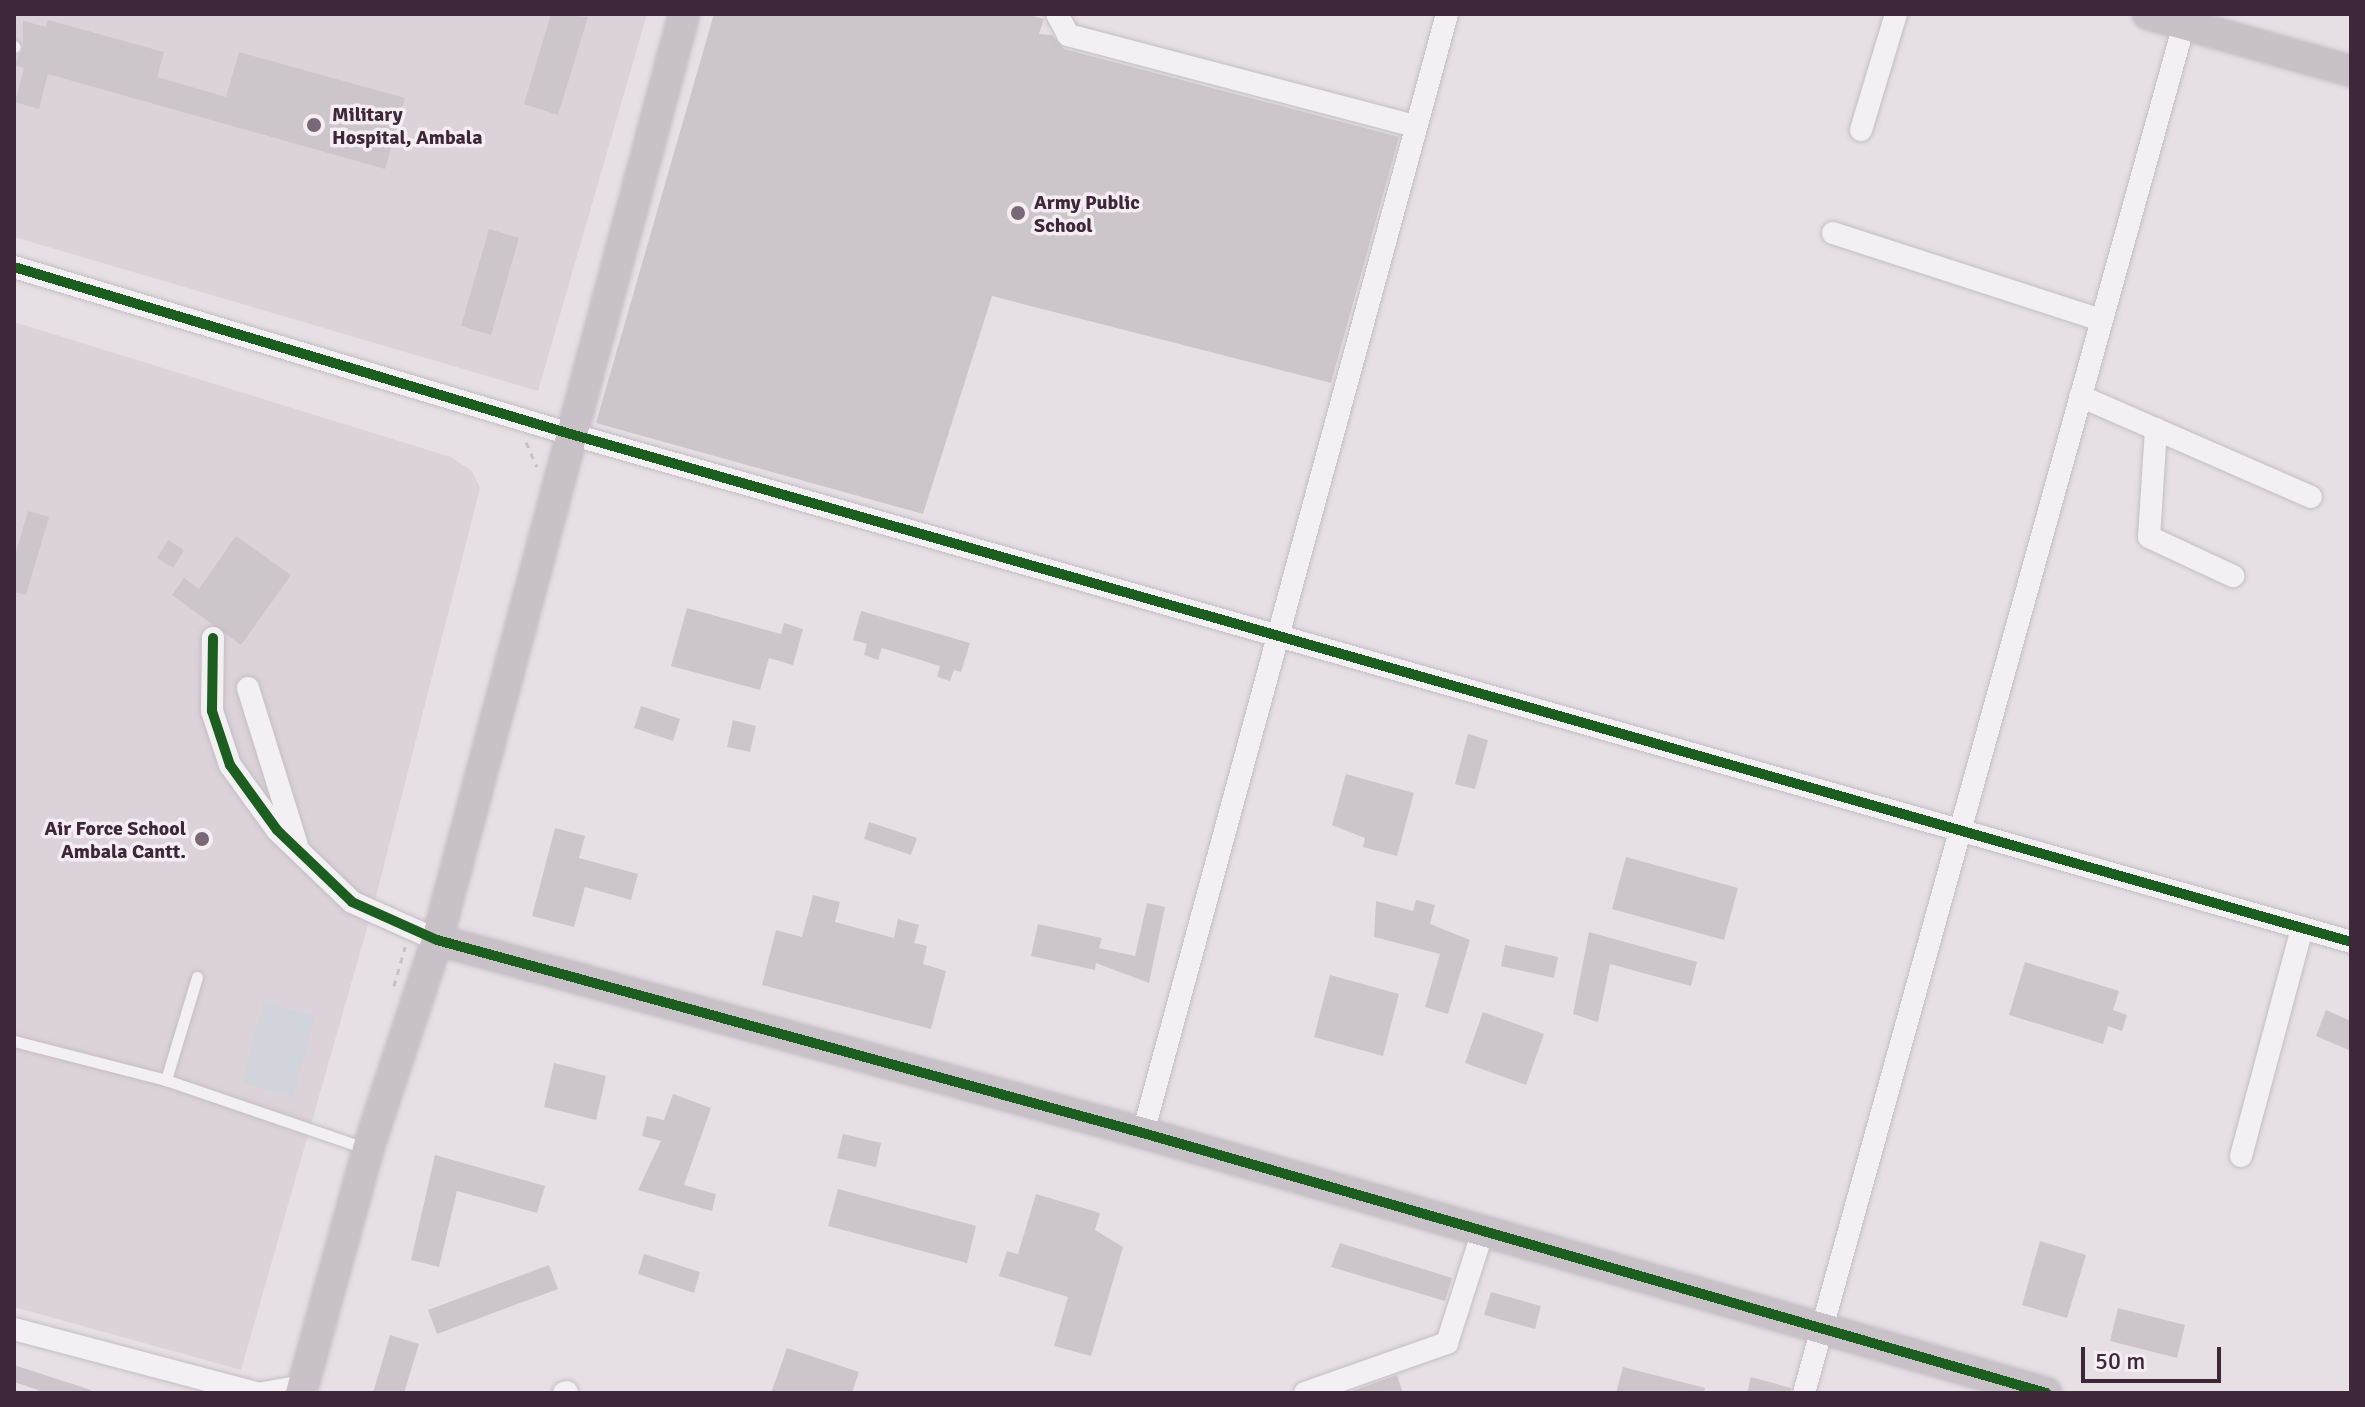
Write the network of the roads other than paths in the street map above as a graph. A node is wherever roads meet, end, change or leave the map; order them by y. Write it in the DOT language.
graph roads {
  1 [pos="684,14"];
  2 [pos="1057,14"];
  3 [pos="1447,14"];
  4 [pos="1896,14"];
  5 [pos="2148,14"];
  6 [pos="2186,19"];
  7 [pos="2351,71"];
  8 [pos="1414,126"];
  9 [pos="1861,130"];
  10 [pos="1833,233"];
  11 [pos="14,267"];
  12 [pos="2101,320"];
  13 [pos="2080,396"];
  14 [pos="2156,429"];
  15 [pos="567,433"];
  16 [pos="2311,497"];
  17 [pos="2233,576"];
  18 [pos="1276,635"];
  19 [pos="213,638"];
  20 [pos="248,688"];
  21 [pos="1957,828"];
  22 [pos="301,853"];
  23 [pos="2302,928"];
  24 [pos="437,940"];
  25 [pos="2351,942"];
  26 [pos="197,977"];
  27 [pos="14,1041"];
  28 [pos="166,1080"];
  29 [pos="1143,1133"];
  30 [pos="368,1149"];
  31 [pos="2241,1156"];
  32 [pos="1483,1231"];
  33 [pos="1816,1327"];
  34 [pos="14,1329"];
  35 [pos="302,1390"];
  36 [pos="260,1393"];
  37 [pos="1305,1393"];
  38 [pos="1804,1393"];
  39 [pos="2046,1393"];
  1 -- 15 [label="street"];
  2 -- 8 [label="street"];
  3 -- 8 [label="street"];
  4 -- 9 [label="street"];
  5 -- 6 [label="street"];
  6 -- 7 [label="street"];
  6 -- 12 [label="street"];
  8 -- 18 [label="street"];
  10 -- 12 [label="street"];
  11 -- 15 [label="street"];
  12 -- 13 [label="street"];
  13 -- 14 [label="street"];
  13 -- 21 [label="street"];
  14 -- 16 [label="street"];
  14 -- 17 [label="street"];
  15 -- 18 [label="street"];
  15 -- 24 [label="street"];
  18 -- 21 [label="street"];
  18 -- 29 [label="street"];
  19 -- 22 [label="street"];
  20 -- 22 [label="street"];
  21 -- 23 [label="street"];
  21 -- 33 [label="street"];
  22 -- 24 [label="street"];
  23 -- 25 [label="street"];
  23 -- 31 [label="street"];
  24 -- 29 [label="street"];
  24 -- 30 [label="street"];
  26 -- 28 [label="lane"];
  27 -- 28 [label="lane"];
  28 -- 30 [label="lane"];
  29 -- 32 [label="street"];
  30 -- 35 [label="street"];
  32 -- 33 [label="street"];
  32 -- 37 [label="street"];
  33 -- 38 [label="street"];
  33 -- 39 [label="street"];
  34 -- 36 [label="street"];
  35 -- 36 [label="street"];
}
